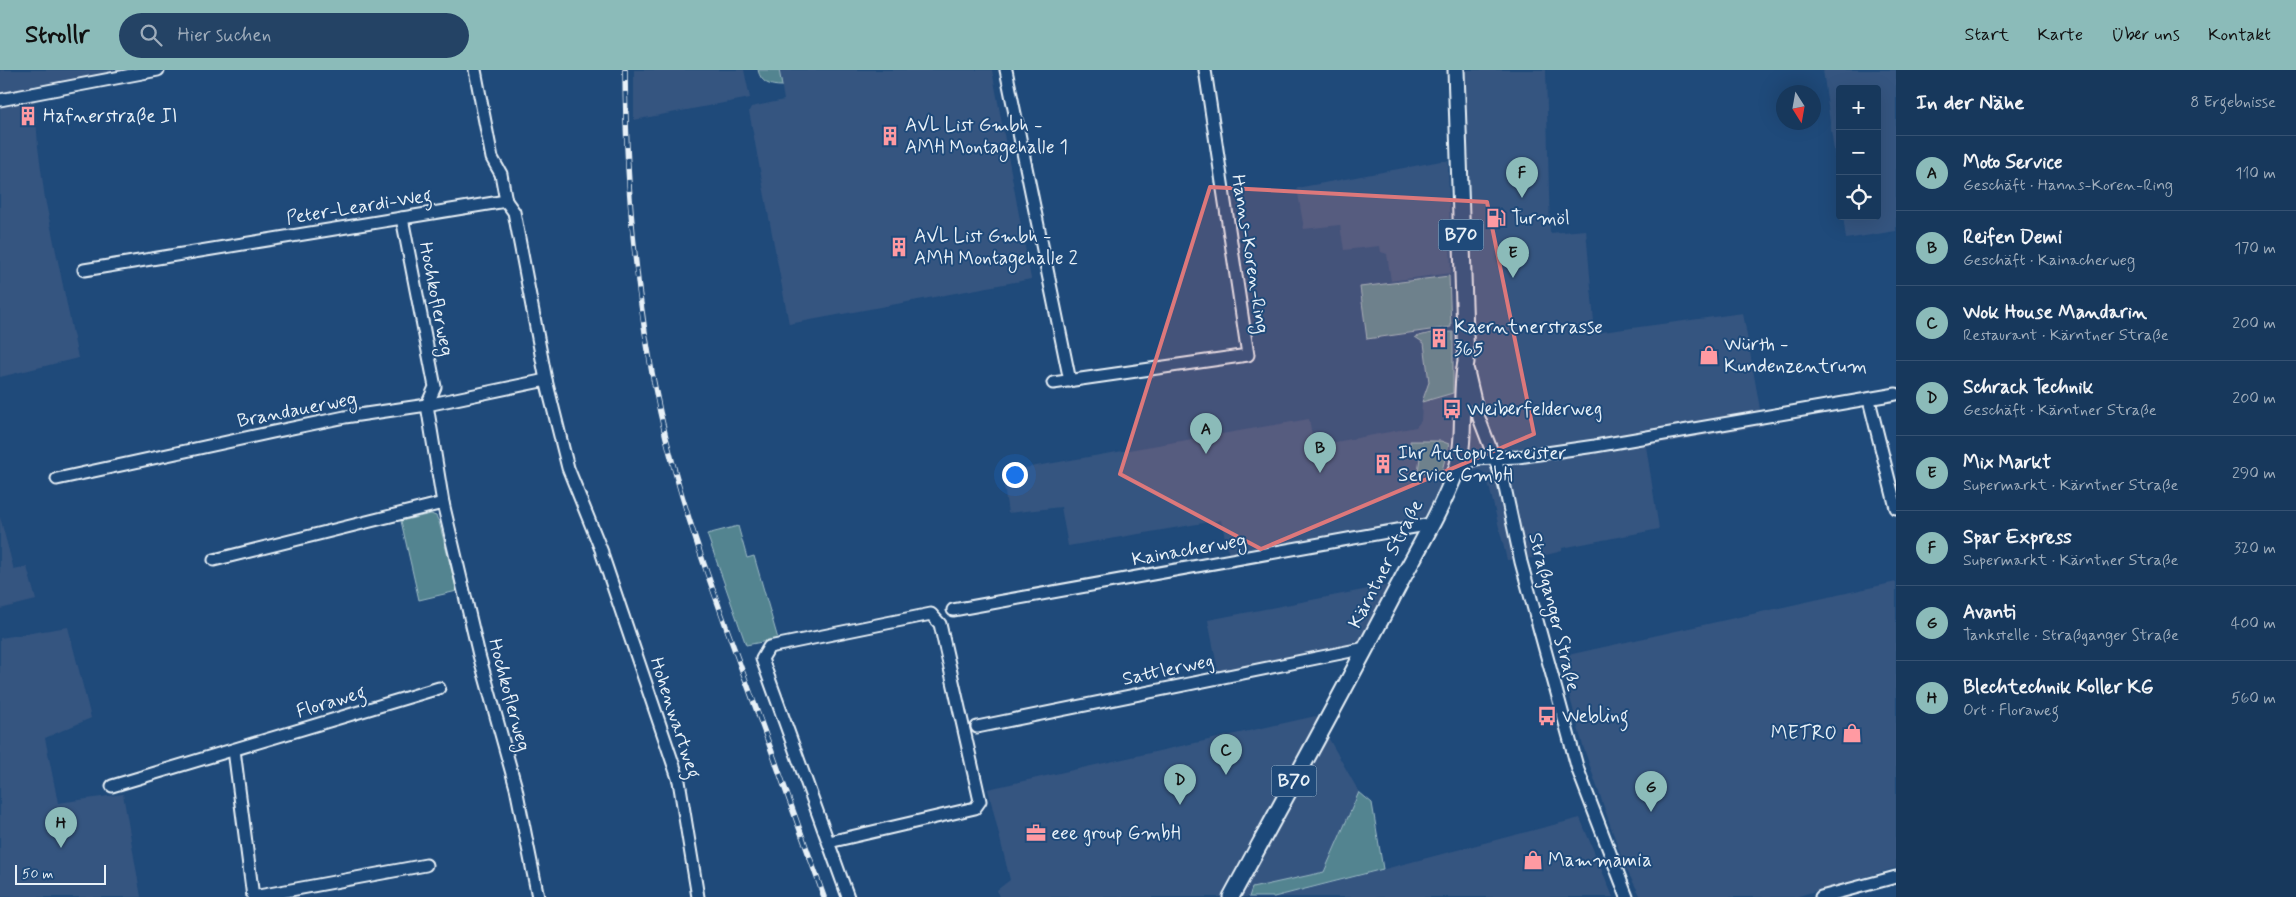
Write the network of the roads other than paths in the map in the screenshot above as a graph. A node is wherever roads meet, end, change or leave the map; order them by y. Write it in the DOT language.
graph roads {
  1 [pos="158,70"];
  2 [pos="474,70"];
  3 [pos="1006,70"];
  4 [pos="1205,70"];
  5 [pos="1456,70"];
  6 [pos="0,100"];
  7 [pos="506,200"];
  8 [pos="402,218"];
  9 [pos="84,270"];
  10 [pos="1466,362"];
  11 [pos="546,380"];
  12 [pos="1070,381"];
  13 [pos="1053,383"];
  14 [pos="1896,394"];
  15 [pos="1869,400"];
  16 [pos="427,405"];
  17 [pos="1494,458"];
  18 [pos="1456,470"];
  19 [pos="56,479"];
  20 [pos="443,503"];
  21 [pos="1896,508"];
  22 [pos="1431,524"];
  23 [pos="214,560"];
  24 [pos="953,610"];
  25 [pos="1366,648"];
  26 [pos="439,688"];
  27 [pos="977,727"];
  28 [pos="234,750"];
  29 [pos="112,786"];
  30 [pos="829,842"];
  31 [pos="426,865"];
  32 [pos="1896,877"];
  33 [pos="253,897"];
  34 [pos="538,897"];
  35 [pos="698,897"];
  36 [pos="848,897"];
  37 [pos="1231,897"];
  38 [pos="1627,897"];
  39 [pos="1822,897"];
  1 -- 6 [label="street"];
  2 -- 7 [label="street"];
  3 -- 12 [label="street"];
  4 -- 12 [label="street, Hanns-Koren-Ring"];
  5 -- 10 [label="main road, Kärntner Straße / B70"];
  7 -- 8 [label="street, Peter-Leardi-Weg"];
  7 -- 11 [label="street"];
  8 -- 9 [label="street, Peter-Leardi-Weg"];
  8 -- 16 [label="street, Hochkoflerweg"];
  10 -- 17 [label="street, Straßganger Straße"];
  10 -- 18 [label="main road, Kärntner Straße / B70"];
  11 -- 16 [label="street, Brandauerweg"];
  11 -- 35 [label="street, Hohenwartweg"];
  12 -- 13 [label="street, Hanns-Koren-Ring"];
  14 -- 15 [label="street"];
  15 -- 17 [label="street"];
  15 -- 21 [label="street"];
  16 -- 19 [label="street, Brandauerweg"];
  16 -- 20 [label="street, Hochkoflerweg"];
  17 -- 18 [label="street"];
  17 -- 38 [label="street, Straßganger Straße"];
  18 -- 22 [label="main road, Kärntner Straße / B70"];
  20 -- 23 [label="street"];
  20 -- 34 [label="street, Hochkoflerweg"];
  22 -- 24 [label="street, Kainacherweg"];
  22 -- 25 [label="main road, Kärntner Straße / B70"];
  25 -- 27 [label="street, Sattlerweg"];
  25 -- 37 [label="main road, Kärntner Straße / B70"];
  26 -- 28 [label="street, Floraweg"];
  28 -- 29 [label="street, Floraweg"];
  28 -- 33 [label="street"];
  30 -- 30 [label="street"];
  30 -- 36 [label="street"];
  31 -- 33 [label="street"];
  32 -- 39 [label="street"];
}
